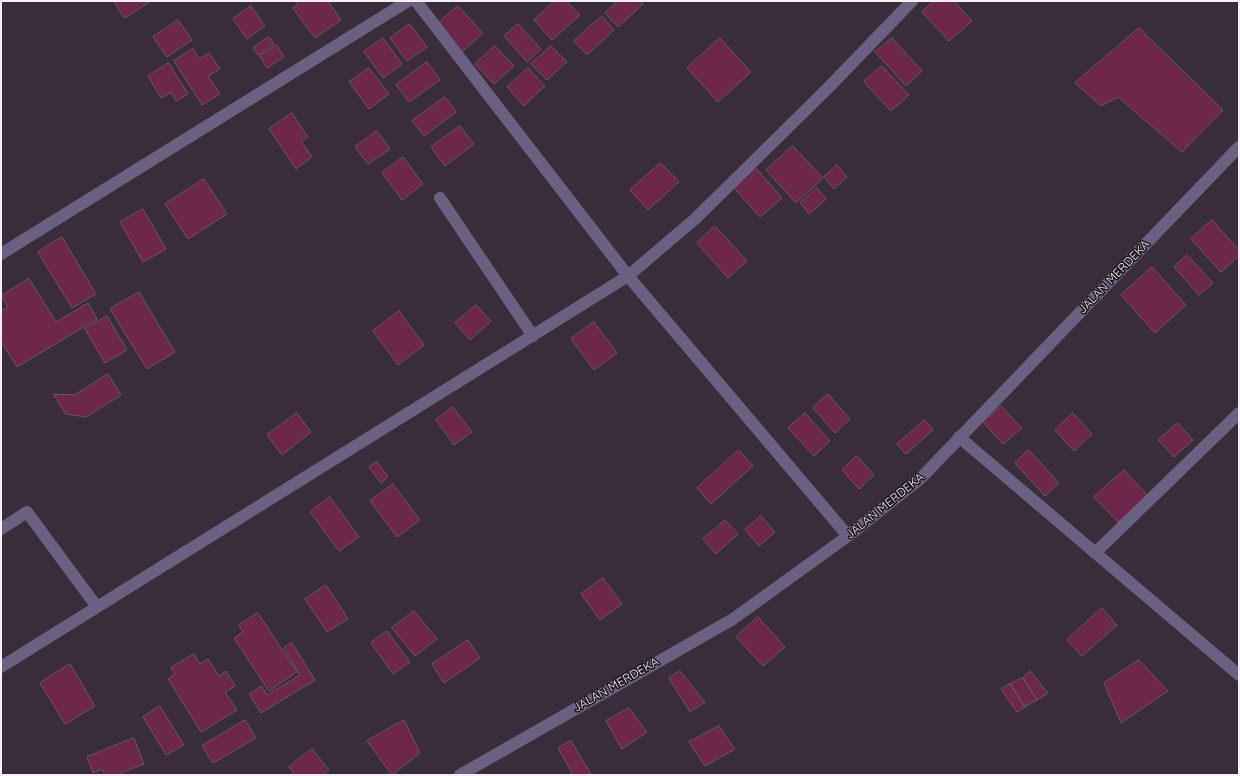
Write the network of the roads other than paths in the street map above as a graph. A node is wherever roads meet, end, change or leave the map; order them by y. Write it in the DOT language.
graph roads {
  1 [pos="408,1"];
  2 [pos="416,1"];
  3 [pos="912,1"];
  4 [pos="1239,147"];
  5 [pos="440,198"];
  6 [pos="1,254"];
  7 [pos="628,276"];
  8 [pos="533,336"];
  9 [pos="1239,413"];
  10 [pos="959,437"];
  11 [pos="1,529"];
  12 [pos="848,536"];
  13 [pos="1095,553"];
  14 [pos="98,607"];
  15 [pos="1,667"];
  16 [pos="1239,675"];
  17 [pos="460,775"];
  1 -- 6 [label="street"];
  2 -- 7 [label="street"];
  3 -- 7 [label="street"];
  4 -- 10 [label="street, JALAN MERDEKA"];
  5 -- 8 [label="street"];
  7 -- 8 [label="street"];
  7 -- 12 [label="street"];
  8 -- 14 [label="street"];
  9 -- 13 [label="street"];
  10 -- 12 [label="street, JALAN MERDEKA"];
  10 -- 13 [label="street"];
  11 -- 14 [label="street"];
  12 -- 17 [label="street, JALAN MERDEKA"];
  13 -- 16 [label="street"];
  14 -- 15 [label="street"];
}
